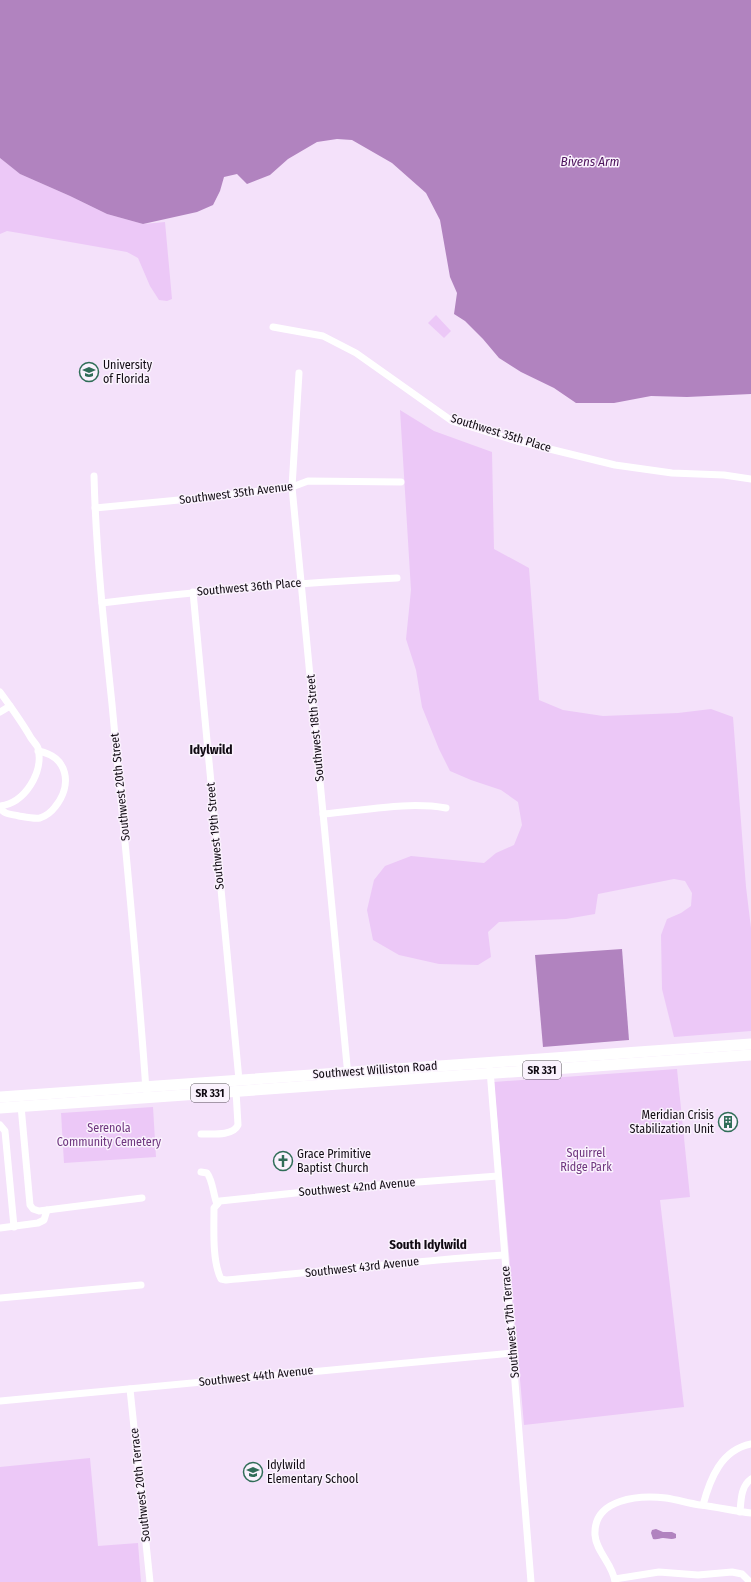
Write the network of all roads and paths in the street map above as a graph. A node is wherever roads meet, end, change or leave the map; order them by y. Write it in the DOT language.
graph roads {
  1 [pos="273,327"];
  2 [pos="299,373"];
  3 [pos="94,476"];
  4 [pos="751,479"];
  5 [pos="401,482"];
  6 [pos="292,488"];
  7 [pos="95,508"];
  8 [pos="397,578"];
  9 [pos="301,583"];
  10 [pos="193,592"];
  11 [pos="102,603"];
  12 [pos="0,692"];
  13 [pos="10,706"];
  14 [pos="0,712"];
  15 [pos="38,751"];
  16 [pos="0,807"];
  17 [pos="446,808"];
  18 [pos="323,814"];
  19 [pos="751,1044"];
  20 [pos="670,1055"];
  21 [pos="751,1055"];
  22 [pos="490,1062"];
  23 [pos="490,1074"];
  24 [pos="348,1078"];
  25 [pos="239,1080"];
  26 [pos="236,1091"];
  27 [pos="146,1092"];
  28 [pos="0,1097"];
  29 [pos="21,1106"];
  30 [pos="0,1108"];
  31 [pos="0,1125"];
  32 [pos="201,1134"];
  33 [pos="201,1172"];
  34 [pos="498,1176"];
  35 [pos="142,1198"];
  36 [pos="217,1204"];
  37 [pos="47,1210"];
  38 [pos="14,1227"];
  39 [pos="0,1228"];
  40 [pos="504,1255"];
  41 [pos="141,1284"];
  42 [pos="0,1298"];
  43 [pos="512,1353"];
  44 [pos="130,1389"];
  45 [pos="0,1401"];
  46 [pos="751,1444"];
  47 [pos="751,1479"];
  48 [pos="703,1505"];
  49 [pos="740,1512"];
  50 [pos="751,1513"];
  51 [pos="615,1580"];
  52 [pos="749,1581"];
  53 [pos="150,1582"];
  54 [pos="531,1582"];
  1 -- 4 [label="street, Southwest 35th Place"];
  2 -- 6 [label="street, Southwest 18th Street"];
  3 -- 7 [label="street, Southwest 20th Street"];
  5 -- 6 [label="street, Southwest 35th Avenue"];
  6 -- 7 [label="street, Southwest 35th Avenue"];
  6 -- 9 [label="street, Southwest 18th Street"];
  7 -- 11 [label="street, Southwest 20th Street"];
  8 -- 9 [label="street, Southwest 36th Place"];
  9 -- 10 [label="street, Southwest 36th Place"];
  9 -- 18 [label="street, Southwest 18th Street"];
  10 -- 11 [label="street, Southwest 36th Place"];
  10 -- 25 [label="street, Southwest 19th Street"];
  11 -- 27 [label="street, Southwest 20th Street"];
  12 -- 13 [label="street"];
  13 -- 14 [label="street"];
  13 -- 15 [label="street"];
  15 -- 16 [label="street"];
  15 -- 16 [label="street"];
  17 -- 18 [label="street"];
  18 -- 24 [label="street, Southwest 18th Street"];
  19 -- 20 [label="highway, Southwest Williston Road / SR 331"];
  20 -- 21 [label="highway, Southwest Williston Road / SR 331"];
  20 -- 22 [label="highway, Southwest Williston Road / SR 331"];
  20 -- 23 [label="highway, Southwest Williston Road / SR 331"];
  22 -- 23 [label="street, Southwest 17th Terrace"];
  22 -- 24 [label="highway, Southwest Williston Road / SR 331"];
  23 -- 24 [label="highway, Southwest Williston Road / SR 331"];
  23 -- 34 [label="street, Southwest 17th Terrace"];
  24 -- 25 [label="highway, Southwest Williston Road / SR 331"];
  24 -- 26 [label="highway, Southwest Williston Road / SR 331"];
  25 -- 27 [label="highway, Southwest Williston Road / SR 331"];
  26 -- 27 [label="highway, Southwest Williston Road / SR 331"];
  26 -- 32 [label="street"];
  27 -- 28 [label="highway, Southwest Williston Road / SR 331"];
  27 -- 29 [label="highway, Southwest Williston Road / SR 331"];
  29 -- 30 [label="highway, Southwest Williston Road / SR 331"];
  29 -- 37 [label="street"];
  31 -- 38 [label="street"];
  33 -- 36 [label="street"];
  34 -- 36 [label="street, Southwest 42nd Avenue"];
  34 -- 40 [label="street, Southwest 17th Terrace"];
  35 -- 37 [label="street"];
  36 -- 40 [label="street, Southwest 43rd Avenue"];
  37 -- 38 [label="street"];
  38 -- 39 [label="street"];
  40 -- 43 [label="street, Southwest 17th Terrace"];
  41 -- 42 [label="street"];
  43 -- 44 [label="street, Southwest 44th Avenue"];
  43 -- 54 [label="street, Southwest 17th Terrace"];
  44 -- 45 [label="street, Southwest 44th Avenue"];
  44 -- 53 [label="street, Southwest 20th Terrace"];
  46 -- 48 [label="street"];
  47 -- 49 [label="street"];
  48 -- 49 [label="street"];
  48 -- 51 [label="street"];
  49 -- 50 [label="street"];
  51 -- 52 [label="street"];
}
